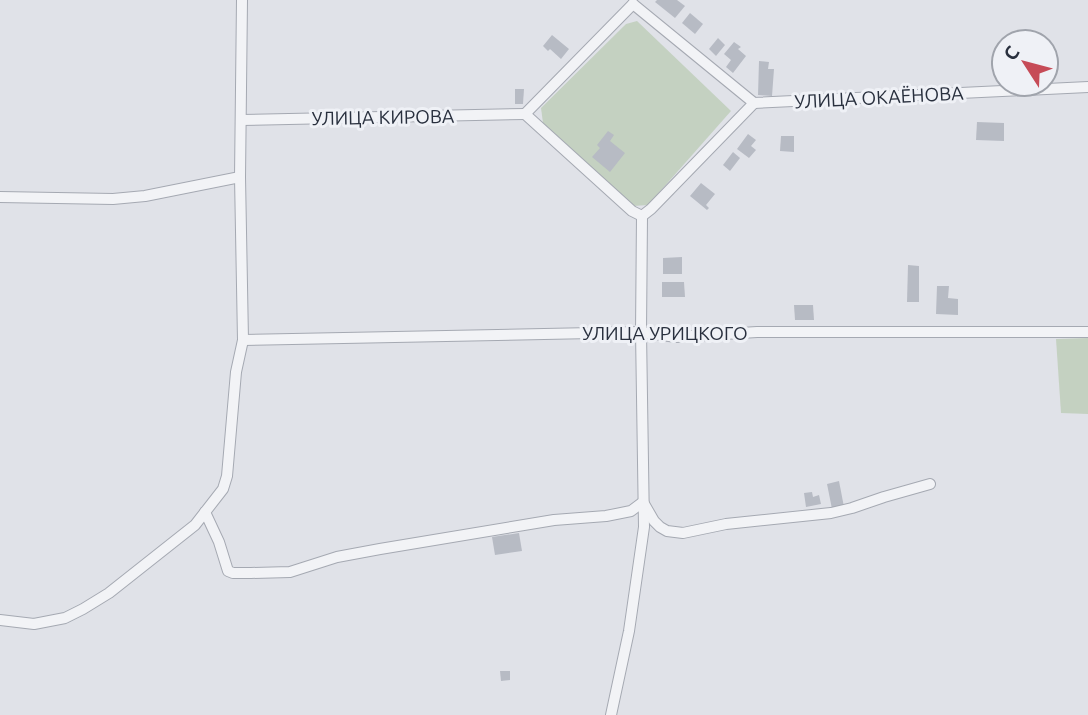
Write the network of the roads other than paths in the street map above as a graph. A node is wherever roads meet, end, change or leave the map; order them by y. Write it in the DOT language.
graph roads {
  1 [pos="242,0"];
  2 [pos="633,2"];
  3 [pos="1088,87"];
  4 [pos="754,103"];
  5 [pos="525,114"];
  6 [pos="241,120"];
  7 [pos="240,177"];
  8 [pos="0,197"];
  9 [pos="642,216"];
  10 [pos="641,332"];
  11 [pos="1088,332"];
  12 [pos="243,340"];
  13 [pos="930,484"];
  14 [pos="643,502"];
  15 [pos="205,513"];
  16 [pos="0,620"];
  17 [pos="611,715"];
  1 -- 6 [label="street"];
  2 -- 4 [label="street"];
  2 -- 5 [label="street"];
  3 -- 4 [label="street, УЛИЦА ОКАЁНОВА"];
  4 -- 9 [label="street"];
  5 -- 6 [label="street, УЛИЦА КИРОВА"];
  5 -- 9 [label="street"];
  6 -- 7 [label="street"];
  7 -- 8 [label="street"];
  7 -- 12 [label="street"];
  9 -- 10 [label="street"];
  10 -- 11 [label="street, УЛИЦА УРИЦКОГО"];
  10 -- 12 [label="street, УЛИЦА УРИЦКОГО"];
  10 -- 14 [label="street"];
  12 -- 15 [label="street"];
  13 -- 14 [label="street"];
  14 -- 15 [label="street"];
  14 -- 17 [label="street"];
  15 -- 16 [label="street"];
}
